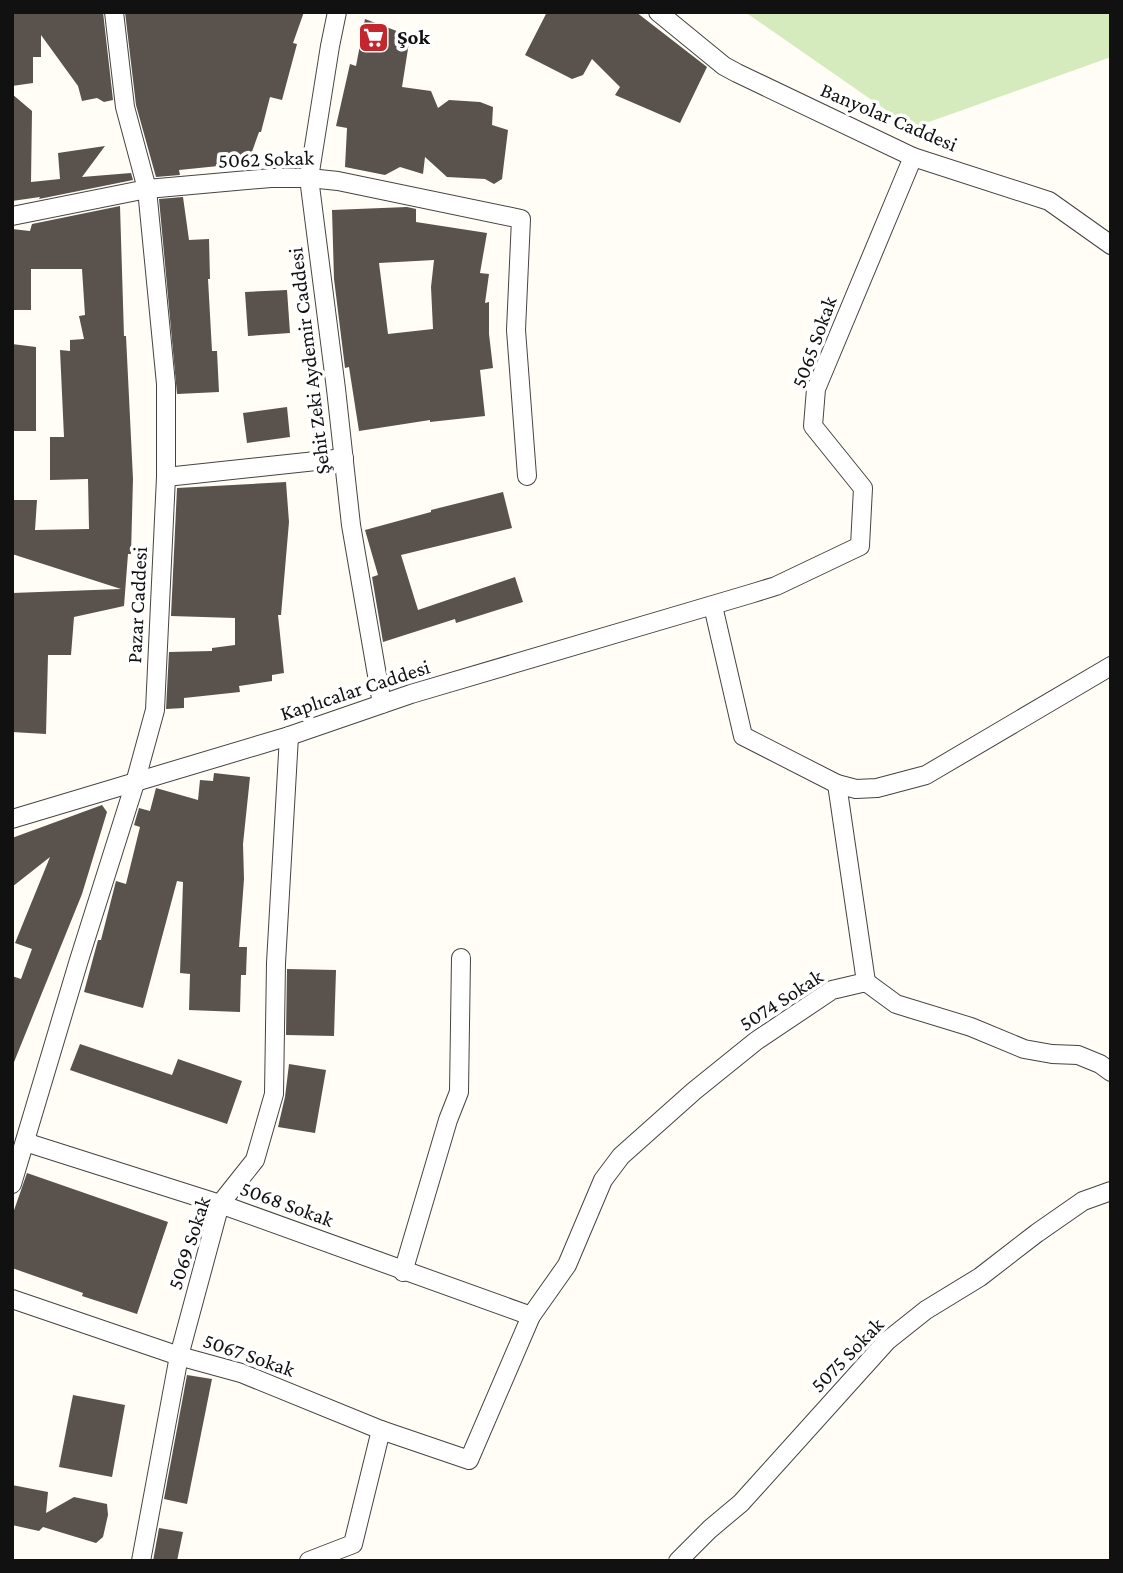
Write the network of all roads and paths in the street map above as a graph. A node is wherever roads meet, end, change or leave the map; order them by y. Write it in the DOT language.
graph roads {
  1 [pos="114,12"];
  2 [pos="337,12"];
  3 [pos="658,12"];
  4 [pos="913,157"];
  5 [pos="309,178"];
  6 [pos="147,189"];
  7 [pos="12,216"];
  8 [pos="1111,245"];
  9 [pos="344,458"];
  10 [pos="527,476"];
  11 [pos="166,477"];
  12 [pos="713,606"];
  13 [pos="1111,666"];
  14 [pos="382,704"];
  15 [pos="289,736"];
  16 [pos="135,783"];
  17 [pos="837,784"];
  18 [pos="12,819"];
  19 [pos="461,958"];
  20 [pos="866,982"];
  21 [pos="1111,1072"];
  22 [pos="25,1142"];
  23 [pos="12,1184"];
  24 [pos="1111,1191"];
  25 [pos="220,1204"];
  26 [pos="403,1272"];
  27 [pos="12,1299"];
  28 [pos="531,1316"];
  29 [pos="178,1356"];
  30 [pos="381,1430"];
  31 [pos="469,1460"];
  32 [pos="141,1561"];
  33 [pos="309,1561"];
  34 [pos="678,1561"];
  1 -- 6 [label="street, Pazar Caddesi"];
  2 -- 5 [label="street, Şehit Zeki Aydemir Caddesi"];
  3 -- 4 [label="street, Banyolar Caddesi"];
  4 -- 8 [label="street, Banyolar Caddesi"];
  4 -- 12 [label="street, 5065 Sokak"];
  5 -- 6 [label="street, 5062 Sokak"];
  5 -- 9 [label="street, Şehit Zeki Aydemir Caddesi"];
  5 -- 10 [label="street, 5062 Sokak"];
  6 -- 7 [label="street, 5062 Sokak"];
  6 -- 11 [label="street, Pazar Caddesi"];
  9 -- 11 [label="street"];
  9 -- 14 [label="street, Şehit Zeki Aydemir Caddesi"];
  11 -- 16 [label="street, Pazar Caddesi"];
  12 -- 14 [label="street, Kaplıcalar Caddesi"];
  12 -- 17 [label="street"];
  13 -- 17 [label="street"];
  14 -- 15 [label="street, Kaplıcalar Caddesi"];
  15 -- 16 [label="street, Kaplıcalar Caddesi"];
  15 -- 25 [label="street, 5069 Sokak"];
  16 -- 18 [label="street, Kaplıcalar Caddesi"];
  16 -- 22 [label="street, Pazar Caddesi"];
  17 -- 20 [label="street"];
  19 -- 26 [label="street"];
  20 -- 21 [label="street"];
  20 -- 28 [label="street, 5074 Sokak"];
  22 -- 23 [label="street, Pazar Caddesi"];
  22 -- 25 [label="street, 5068 Sokak"];
  24 -- 34 [label="street, 5075 Sokak"];
  25 -- 26 [label="street, 5068 Sokak"];
  25 -- 29 [label="street, 5069 Sokak"];
  26 -- 28 [label="street, 5068 Sokak"];
  27 -- 29 [label="street, 5067 Sokak"];
  28 -- 31 [label="street, 5074 Sokak"];
  29 -- 30 [label="street, 5067 Sokak"];
  29 -- 32 [label="street, 5069 Sokak"];
  30 -- 31 [label="street, 5067 Sokak"];
  30 -- 33 [label="street"];
}
